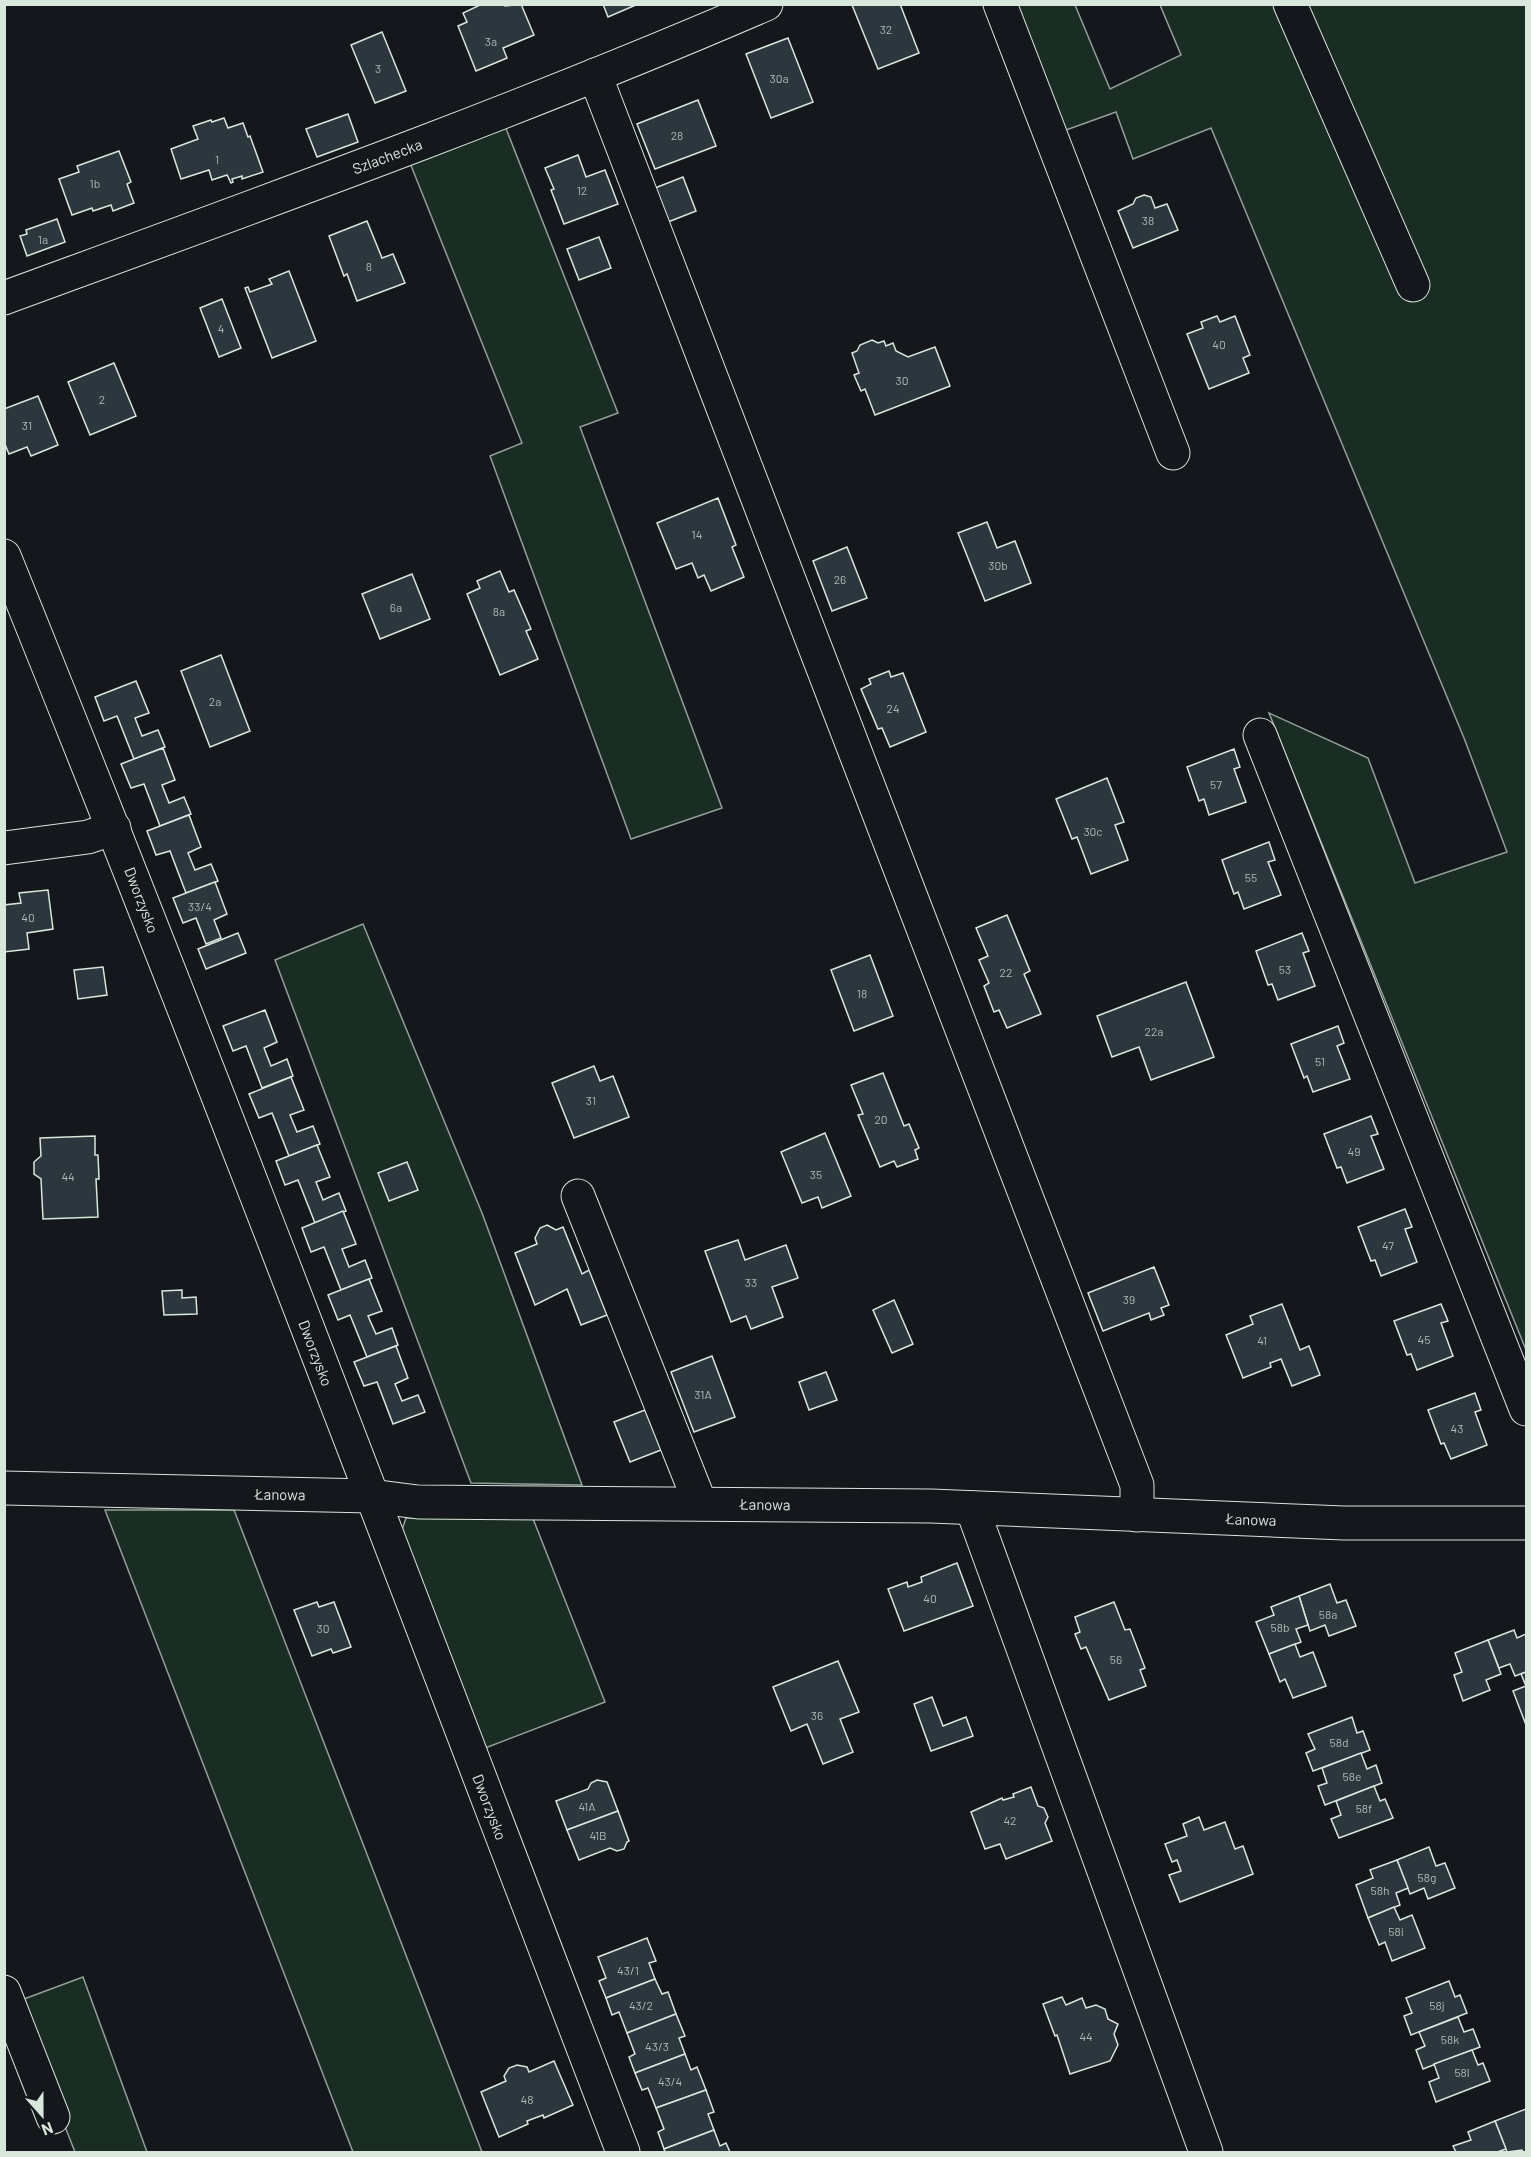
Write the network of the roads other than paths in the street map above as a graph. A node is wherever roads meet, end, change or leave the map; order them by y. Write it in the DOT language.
graph roads {
  1 [pos="766,4"];
  2 [pos="1000,4"];
  3 [pos="1290,4"];
  4 [pos="595,75"];
  5 [pos="1413,285"];
  6 [pos="4,298"];
  7 [pos="1173,453"];
  8 [pos="4,556"];
  9 [pos="1260,735"];
  10 [pos="114,828"];
  11 [pos="4,848"];
  12 [pos="578,1196"];
  13 [pos="1527,1409"];
  14 [pos="4,1488"];
  15 [pos="371,1496"];
  16 [pos="700,1503"];
  17 [pos="972,1508"];
  18 [pos="1137,1515"];
  19 [pos="1527,1523"];
  20 [pos="4,1992"];
  21 [pos="53,2117"];
  22 [pos="623,2152"];
  23 [pos="1206,2152"];
  1 -- 4 [label="street, Szlachecka"];
  2 -- 7 [label="street"];
  3 -- 5 [label="street"];
  4 -- 6 [label="street, Szlachecka"];
  4 -- 18 [label="street"];
  8 -- 10 [label="street, Dworzysko"];
  9 -- 13 [label="street"];
  10 -- 11 [label="street"];
  10 -- 15 [label="street, Dworzysko"];
  12 -- 16 [label="street"];
  14 -- 15 [label="street, Łanowa"];
  15 -- 16 [label="street, Łanowa"];
  15 -- 22 [label="street, Dworzysko"];
  16 -- 17 [label="street, Łanowa"];
  17 -- 18 [label="street, Łanowa"];
  17 -- 23 [label="street"];
  18 -- 19 [label="street, Łanowa"];
  20 -- 21 [label="street"];
}
